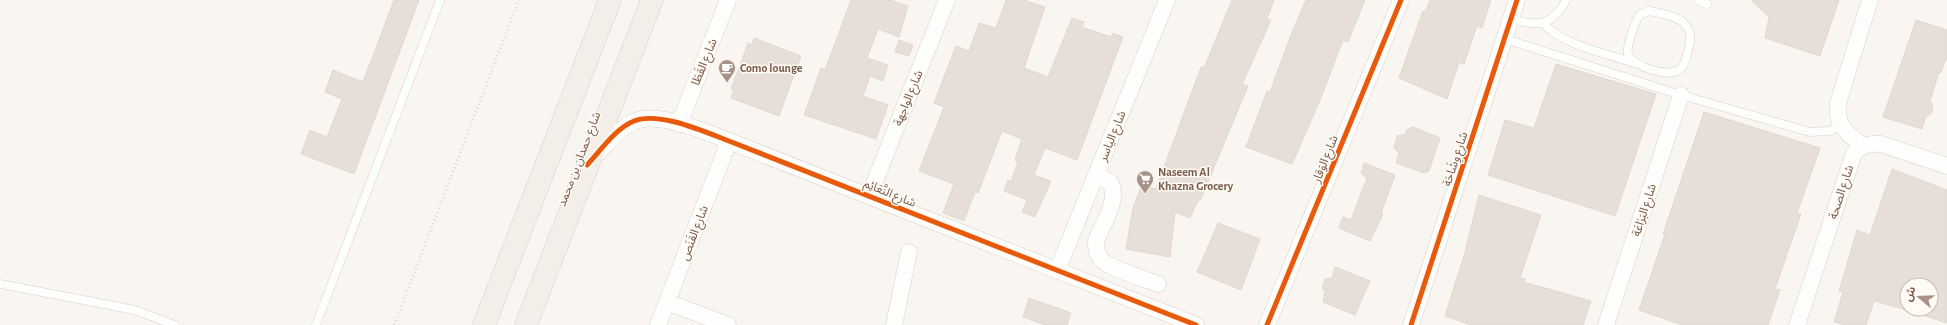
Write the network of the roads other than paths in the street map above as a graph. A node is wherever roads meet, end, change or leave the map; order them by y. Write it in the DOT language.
graph roads {
  1 [pos="440,0"];
  2 [pos="610,0"];
  3 [pos="636,0"];
  4 [pos="652,0"];
  5 [pos="728,0"];
  6 [pos="947,0"];
  7 [pos="1167,0"];
  8 [pos="1401,0"];
  9 [pos="1517,0"];
  10 [pos="1566,0"];
  11 [pos="1698,0"];
  12 [pos="1870,0"];
  13 [pos="1707,4"];
  14 [pos="1511,19"];
  15 [pos="1543,23"];
  16 [pos="1505,39"];
  17 [pos="634,46"];
  18 [pos="1638,64"];
  19 [pos="1681,95"];
  20 [pos="679,124"];
  21 [pos="1841,126"];
  22 [pos="729,141"];
  23 [pos="1862,146"];
  24 [pos="588,165"];
  25 [pos="1947,166"];
  26 [pos="1096,175"];
  27 [pos="869,196"];
  28 [pos="909,252"];
  29 [pos="1057,271"];
  30 [pos="0,284"];
  31 [pos="1158,284"];
  32 [pos="667,302"];
  33 [pos="175,325"];
  34 [pos="316,325"];
  35 [pos="484,325"];
  36 [pos="526,325"];
  37 [pos="658,325"];
  38 [pos="728,325"];
  39 [pos="894,325"];
  40 [pos="1196,325"];
  41 [pos="1267,325"];
  42 [pos="1411,325"];
  43 [pos="1606,325"];
  44 [pos="1797,325"];
  1 -- 34 [label="lane"];
  2 -- 35 [label="main road"];
  3 -- 17 [label="main road"];
  4 -- 17 [label="main road, شارع حمدان بن محمد"];
  5 -- 20 [label="street, شارع القَطَا"];
  6 -- 27 [label="street, شارع الواجهة"];
  7 -- 26 [label="street, شارع الياسر"];
  8 -- 41 [label="street, شارع الوَقار"];
  9 -- 14 [label="street, شارع وِشَاحَة"];
  10 -- 15 [label="lane"];
  11 -- 13 [label="lane"];
  12 -- 21 [label="street"];
  14 -- 15 [label="lane"];
  14 -- 16 [label="street, شارع وِشَاحَة"];
  15 -- 18 [label="lane"];
  16 -- 19 [label="lane"];
  16 -- 42 [label="street, شارع وِشَاحَة"];
  17 -- 24 [label="main road, شارع حمدان بن محمد"];
  18 -- 18 [label="lane"];
  19 -- 21 [label="lane"];
  19 -- 43 [label="street, شارع البَرَاعَة"];
  20 -- 22 [label="street, شارع النَّعَائِم"];
  20 -- 24 [label="street, شارع النَّعَائِم"];
  21 -- 23 [label="street"];
  22 -- 27 [label="street, شارع النَّعَائِم"];
  22 -- 32 [label="street, شارع القَنَص"];
  23 -- 25 [label="street"];
  23 -- 44 [label="street, شارع الصحة"];
  24 -- 36 [label="main road, شارع حمدان بن محمد"];
  26 -- 29 [label="street, شارع الياسر"];
  26 -- 31 [label="street"];
  27 -- 29 [label="street, شارع النَّعَائِم"];
  28 -- 39 [label="street"];
  29 -- 40 [label="street, شارع النَّعَائِم"];
  30 -- 33 [label="lane"];
  32 -- 37 [label="street, شارع القَنَص"];
  32 -- 38 [label="street"];
}
